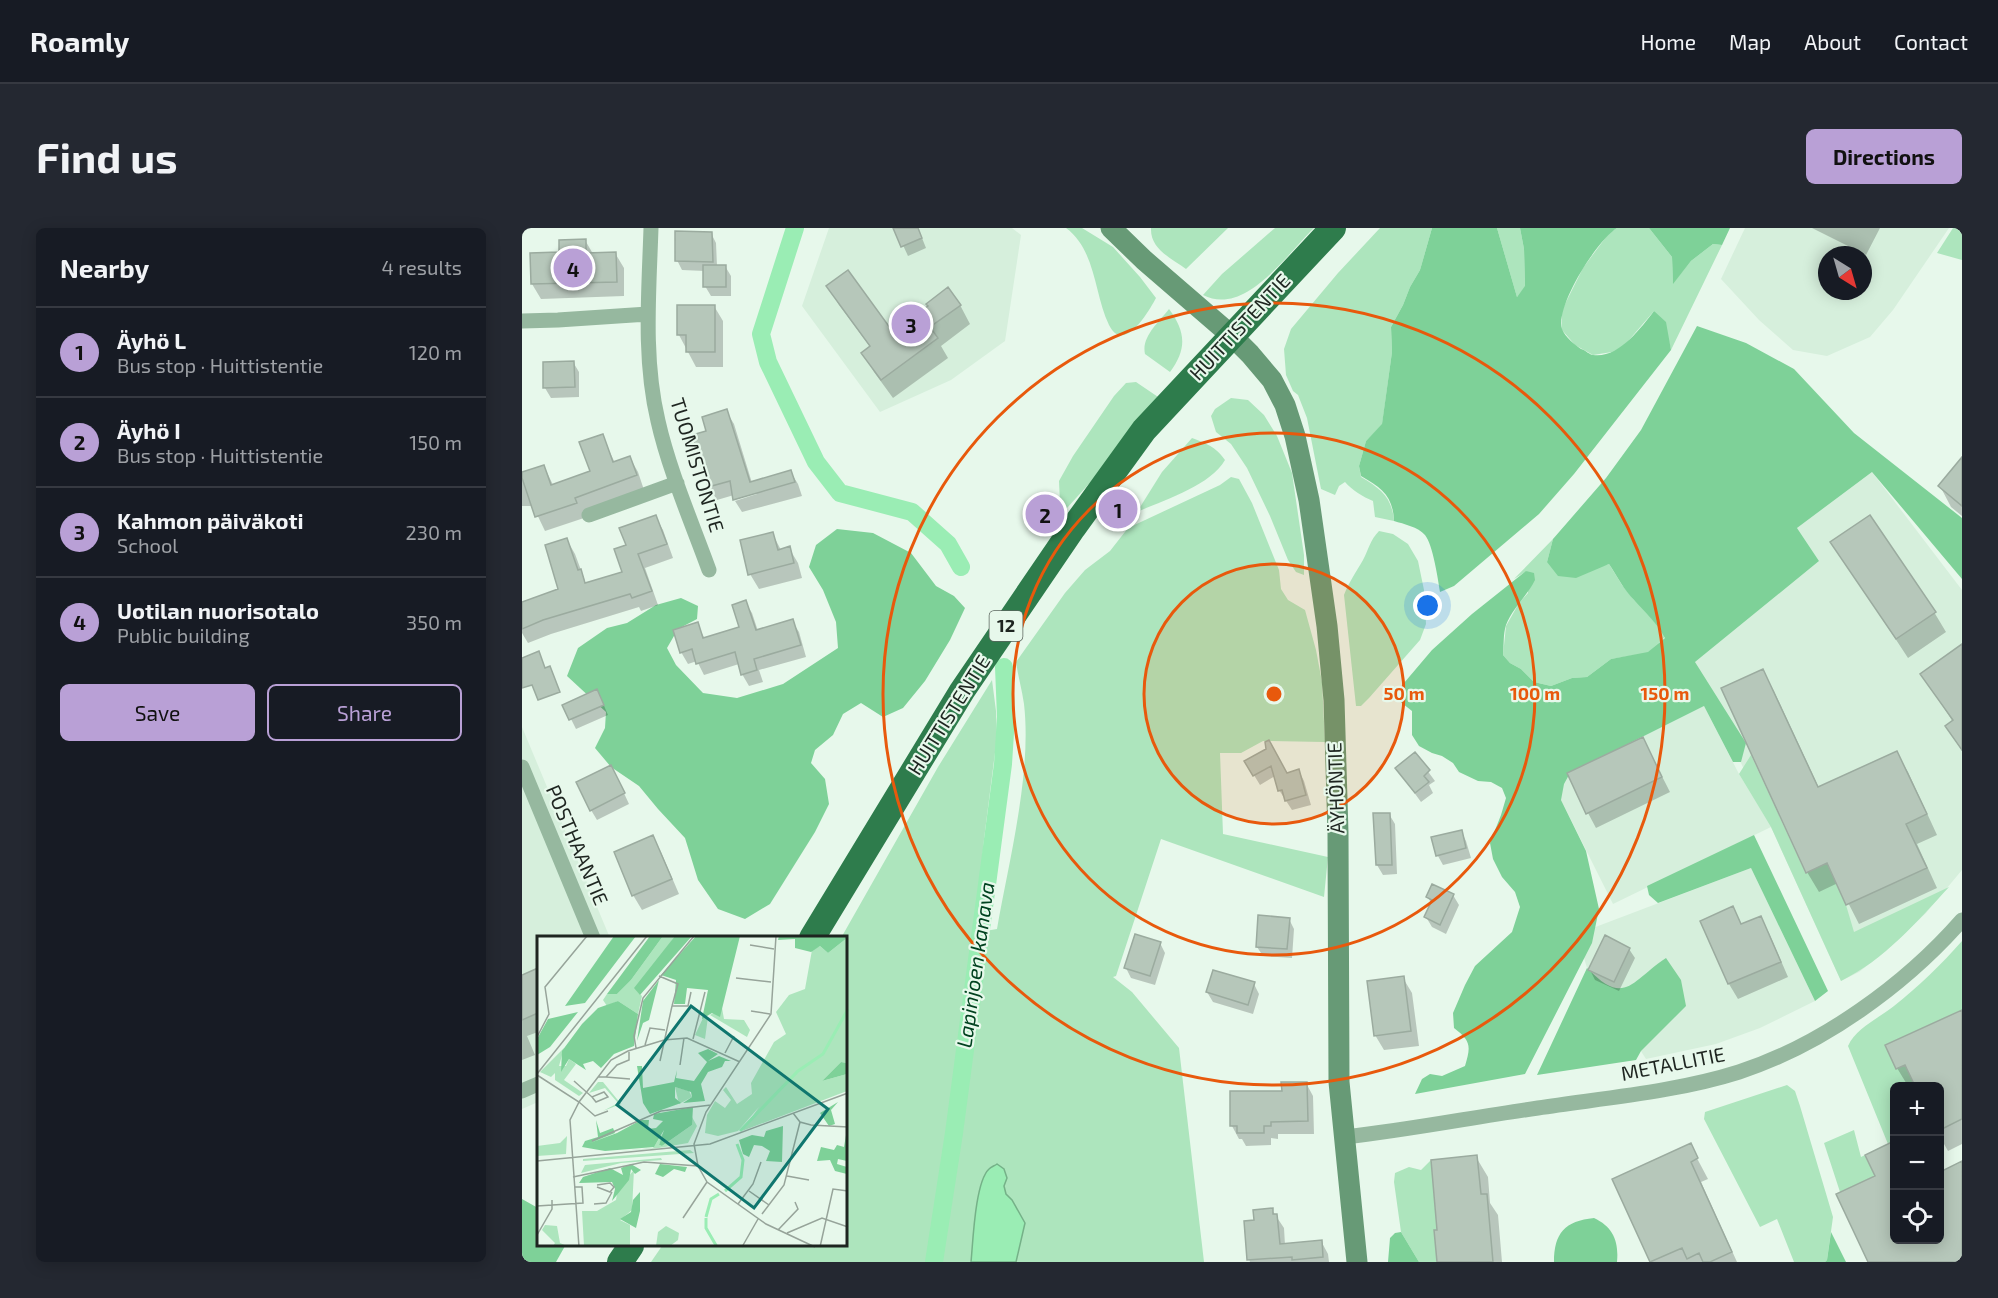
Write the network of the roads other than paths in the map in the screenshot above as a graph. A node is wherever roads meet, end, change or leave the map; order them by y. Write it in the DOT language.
graph roads {
  1 [pos="651,228"];
  2 [pos="1111,228"];
  3 [pos="1333,228"];
  4 [pos="648,314"];
  5 [pos="522,321"];
  6 [pos="1232,336"];
  7 [pos="677,483"];
  8 [pos="589,515"];
  9 [pos="709,570"];
  10 [pos="522,767"];
  11 [pos="1962,920"];
  12 [pos="592,936"];
  13 [pos="813,936"];
  14 [pos="537,1083"];
  15 [pos="522,1090"];
  16 [pos="1345,1137"];
  17 [pos="629,1247"];
  18 [pos="620,1262"];
  19 [pos="1357,1262"];
  1 -- 4 [label="street, TUOMISTONTIE"];
  2 -- 6 [label="main road, ÄYHÖNTIE"];
  3 -- 6 [label="highway, HUITTISTENTIE / 12"];
  4 -- 5 [label="street"];
  4 -- 7 [label="street, TUOMISTONTIE"];
  6 -- 13 [label="highway, HUITTISTENTIE / 12"];
  6 -- 16 [label="main road, ÄYHÖNTIE"];
  7 -- 8 [label="street"];
  7 -- 9 [label="street, TUOMISTONTIE"];
  10 -- 12 [label="street, POSTHAANTIE"];
  11 -- 16 [label="street, METALLITIE"];
  14 -- 15 [label="street"];
  16 -- 19 [label="main road, ÄYHÖNTIE"];
  17 -- 18 [label="highway"];
}
